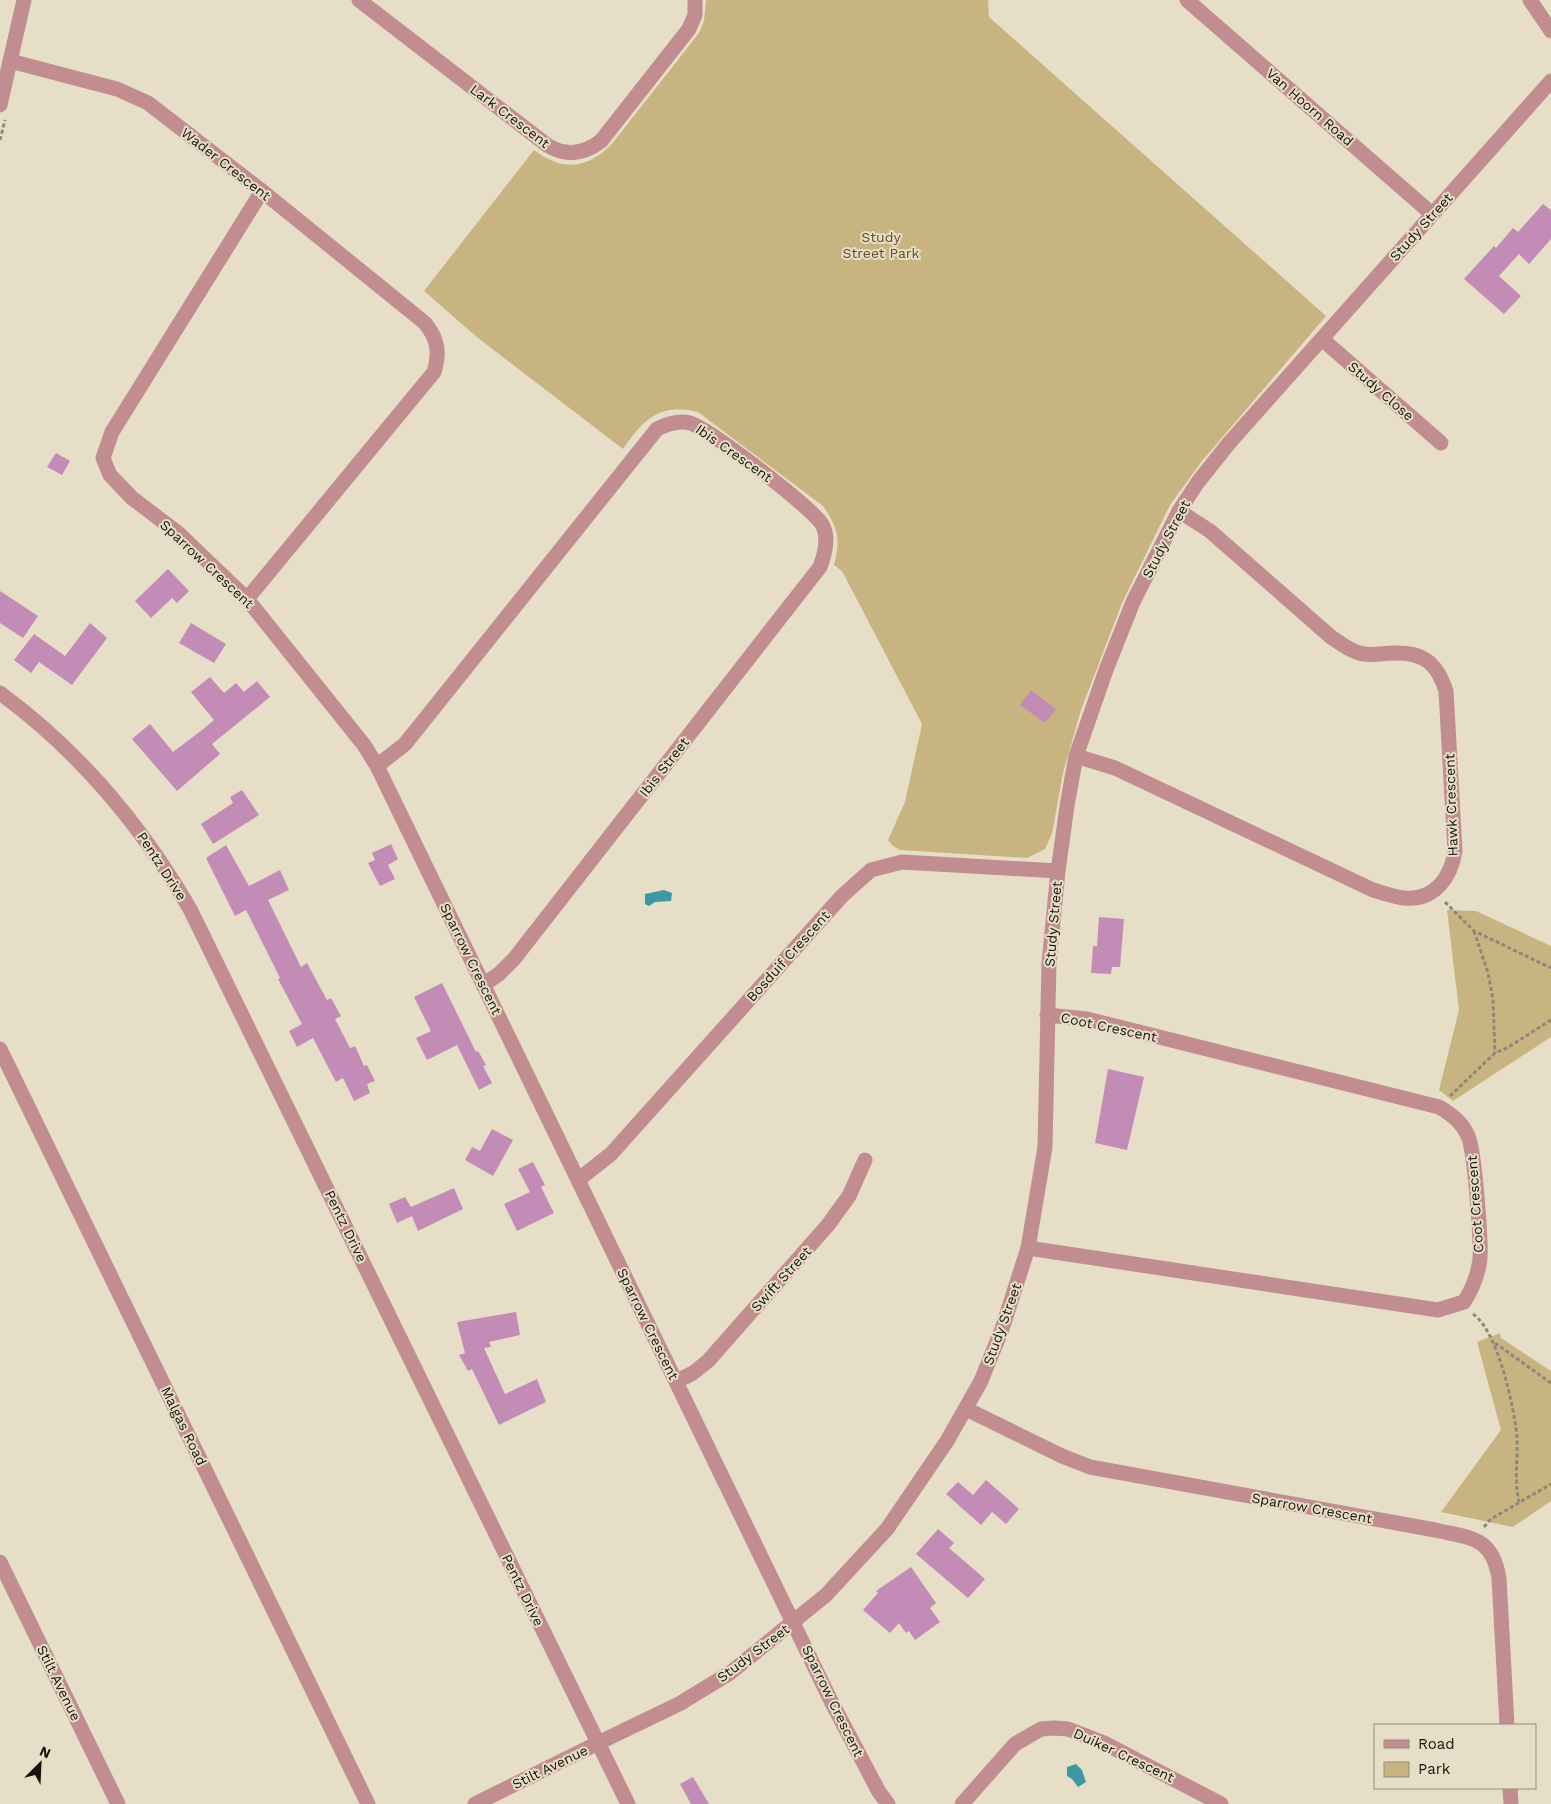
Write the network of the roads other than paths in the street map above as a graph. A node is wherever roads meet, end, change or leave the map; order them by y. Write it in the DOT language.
graph roads {
  1 [pos="24,0"];
  2 [pos="359,0"];
  3 [pos="695,0"];
  4 [pos="1187,0"];
  5 [pos="1530,0"];
  6 [pos="1551,31"];
  7 [pos="10,61"];
  8 [pos="1551,81"];
  9 [pos="0,105"];
  10 [pos="262,191"];
  11 [pos="1432,214"];
  12 [pos="1322,339"];
  13 [pos="1441,443"];
  14 [pos="1179,511"];
  15 [pos="827,538"];
  16 [pos="247,598"];
  17 [pos="0,694"];
  18 [pos="1076,756"];
  19 [pos="377,766"];
  20 [pos="1058,870"];
  21 [pos="483,985"];
  22 [pos="1047,1015"];
  23 [pos="0,1049"];
  24 [pos="865,1160"];
  25 [pos="578,1180"];
  26 [pos="1028,1248"];
  27 [pos="677,1381"];
  28 [pos="966,1409"];
  29 [pos="0,1562"];
  30 [pos="794,1622"];
  31 [pos="1507,1724"];
  32 [pos="598,1743"];
  33 [pos="1510,1789"];
  34 [pos="118,1804"];
  35 [pos="368,1804"];
  36 [pos="475,1804"];
  37 [pos="628,1804"];
  38 [pos="888,1804"];
  39 [pos="962,1804"];
  40 [pos="1221,1804"];
  41 [pos="1511,1804"];
  1 -- 7 [label="street"];
  2 -- 3 [label="street, Lark Crescent"];
  4 -- 11 [label="street, Van Hoorn Road"];
  5 -- 6 [label="street"];
  7 -- 9 [label="street"];
  7 -- 10 [label="street, Wader Crescent"];
  8 -- 11 [label="street, Study Street"];
  10 -- 16 [label="street, Sparrow Crescent"];
  10 -- 16 [label="street, Wader Crescent"];
  11 -- 12 [label="street, Study Street"];
  12 -- 13 [label="street, Study Close"];
  12 -- 14 [label="street, Study Street"];
  14 -- 18 [label="street, Study Street"];
  14 -- 18 [label="street, Hawk Crescent"];
  15 -- 19 [label="street, Ibis Crescent"];
  15 -- 21 [label="street, Ibis Street"];
  16 -- 19 [label="street, Sparrow Crescent"];
  17 -- 32 [label="street, Pentz Drive"];
  18 -- 20 [label="street, Study Street"];
  19 -- 21 [label="street, Sparrow Crescent"];
  20 -- 22 [label="street, Study Street"];
  20 -- 25 [label="street, Bosduif Crescent"];
  21 -- 25 [label="street, Sparrow Crescent"];
  22 -- 26 [label="street, Study Street"];
  22 -- 26 [label="street, Coot Crescent"];
  23 -- 35 [label="street, Malgas Road"];
  24 -- 27 [label="street, Swift Street"];
  25 -- 27 [label="street, Sparrow Crescent"];
  26 -- 28 [label="street, Study Street"];
  27 -- 30 [label="street, Sparrow Crescent"];
  28 -- 30 [label="street, Study Street"];
  28 -- 31 [label="street, Sparrow Crescent"];
  29 -- 34 [label="street, Stilt Avenue"];
  30 -- 32 [label="street, Study Street"];
  30 -- 38 [label="street, Sparrow Crescent"];
  32 -- 36 [label="street, Stilt Avenue"];
  32 -- 37 [label="street, Pentz Drive"];
  33 -- 41 [label="street"];
  39 -- 40 [label="street, Duiker Crescent"];
}
